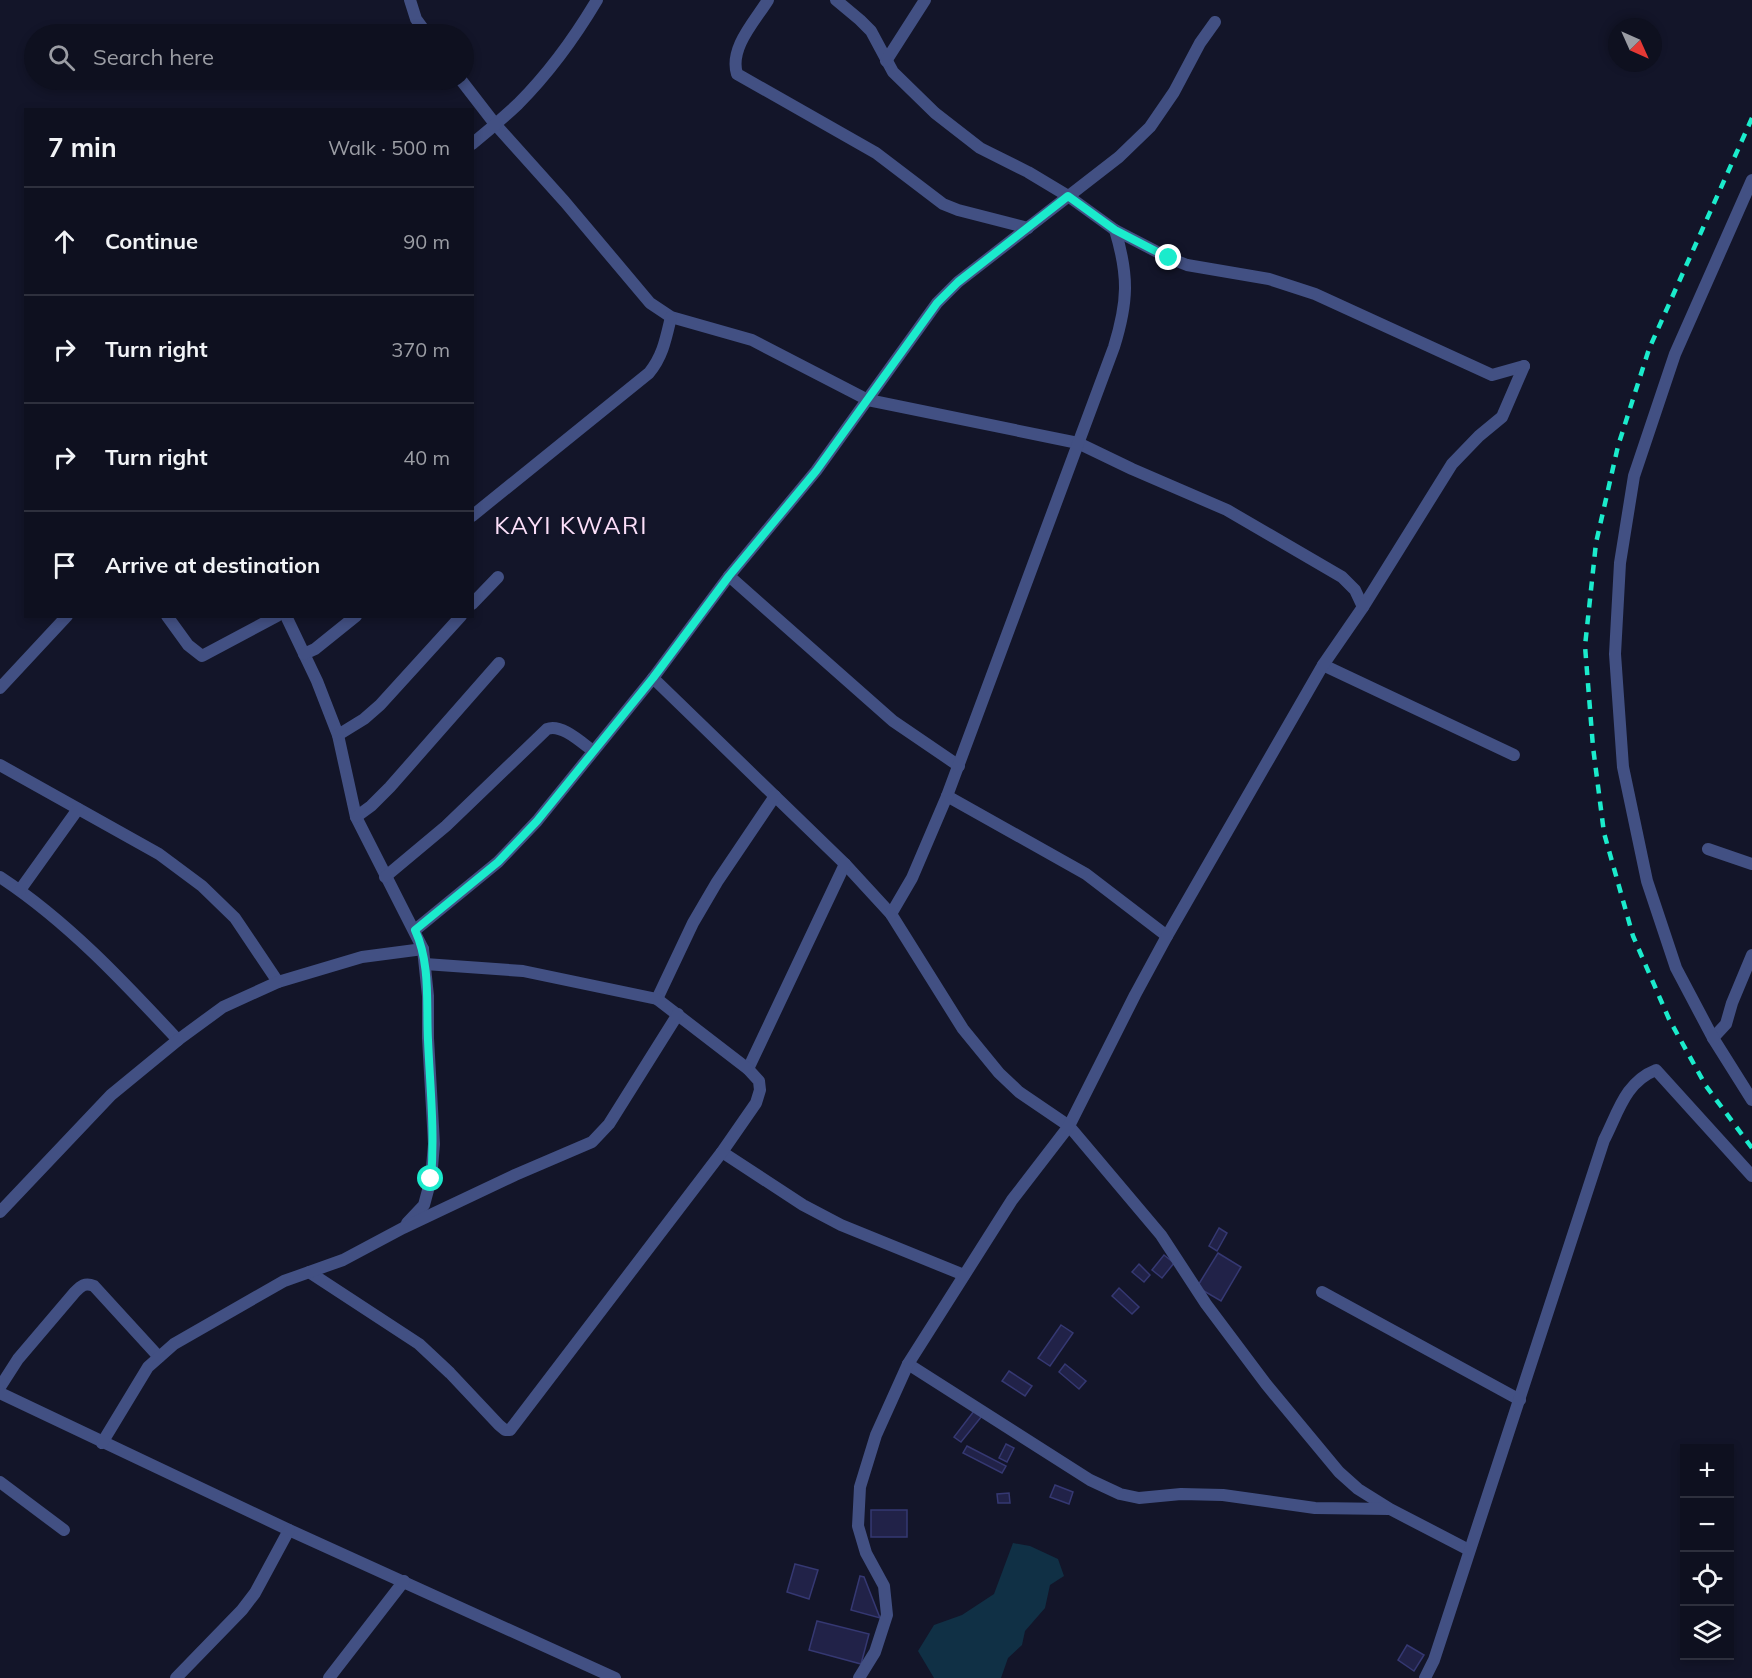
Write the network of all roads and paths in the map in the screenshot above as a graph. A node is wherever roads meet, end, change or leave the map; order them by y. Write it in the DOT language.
graph roads {
  1 [pos="410,0"];
  2 [pos="597,0"];
  3 [pos="768,0"];
  4 [pos="836,0"];
  5 [pos="925,0"];
  6 [pos="1215,22"];
  7 [pos="420,24"];
  8 [pos="886,61"];
  9 [pos="469,90"];
  10 [pos="495,124"];
  11 [pos="474,142"];
  12 [pos="1752,180"];
  13 [pos="1068,196"];
  14 [pos="1028,228"];
  15 [pos="1115,230"];
  16 [pos="671,317"];
  17 [pos="868,400"];
  18 [pos="1078,443"];
  19 [pos="474,514"];
  20 [pos="729,576"];
  21 [pos="498,577"];
  22 [pos="474,602"];
  23 [pos="1363,607"];
  24 [pos="65,618"];
  25 [pos="168,618"];
  26 [pos="273,618"];
  27 [pos="287,618"];
  28 [pos="354,618"];
  29 [pos="459,618"];
  30 [pos="304,654"];
  31 [pos="499,663"];
  32 [pos="1323,665"];
  33 [pos="653,678"];
  34 [pos="0,688"];
  35 [pos="338,735"];
  36 [pos="593,751"];
  37 [pos="1514,755"];
  38 [pos="0,765"];
  39 [pos="958,766"];
  40 [pos="775,796"];
  41 [pos="947,796"];
  42 [pos="78,809"];
  43 [pos="356,816"];
  44 [pos="1708,849"];
  45 [pos="845,864"];
  46 [pos="1752,864"];
  47 [pos="0,877"];
  48 [pos="385,877"];
  49 [pos="21,891"];
  50 [pos="891,914"];
  51 [pos="415,930"];
  52 [pos="1167,936"];
  53 [pos="423,949"];
  54 [pos="1752,955"];
  55 [pos="425,964"];
  56 [pos="278,982"];
  57 [pos="657,999"];
  58 [pos="678,1014"];
  59 [pos="1713,1038"];
  60 [pos="178,1040"];
  61 [pos="748,1069"];
  62 [pos="1752,1100"];
  63 [pos="1068,1126"];
  64 [pos="722,1152"];
  65 [pos="1752,1176"];
  66 [pos="0,1212"];
  67 [pos="403,1228"];
  68 [pos="309,1272"];
  69 [pos="964,1275"];
  70 [pos="1322,1292"];
  71 [pos="159,1357"];
  72 [pos="908,1364"];
  73 [pos="0,1387"];
  74 [pos="0,1393"];
  75 [pos="1520,1400"];
  76 [pos="102,1443"];
  77 [pos="0,1482"];
  78 [pos="1390,1509"];
  79 [pos="64,1530"];
  80 [pos="289,1530"];
  81 [pos="1469,1550"];
  82 [pos="404,1581"];
  83 [pos="332,1677"];
  84 [pos="176,1678"];
  85 [pos="615,1678"];
  86 [pos="859,1678"];
  87 [pos="1425,1678"];
  1 -- 7 [label="street"];
  2 -- 10 [label="street"];
  3 -- 14 [label="street"];
  4 -- 8 [label="street"];
  5 -- 8 [label="street"];
  6 -- 13 [label="street"];
  8 -- 13 [label="street"];
  9 -- 10 [label="street"];
  10 -- 11 [label="street"];
  10 -- 16 [label="street"];
  12 -- 59 [label="street"];
  13 -- 14 [label="street"];
  13 -- 15 [label="street"];
  14 -- 17 [label="street"];
  15 -- 18 [label="street"];
  15 -- 23 [label="street"];
  16 -- 17 [label="street"];
  16 -- 19 [label="street"];
  17 -- 18 [label="street"];
  17 -- 20 [label="street"];
  18 -- 23 [label="street"];
  18 -- 39 [label="street"];
  20 -- 33 [label="street"];
  20 -- 39 [label="street"];
  21 -- 22 [label="street"];
  23 -- 32 [label="street"];
  24 -- 34 [label="street"];
  25 -- 26 [label="street"];
  27 -- 30 [label="street"];
  28 -- 30 [label="street"];
  29 -- 35 [label="street"];
  30 -- 35 [label="street"];
  31 -- 43 [label="street"];
  32 -- 37 [label="street"];
  32 -- 52 [label="street"];
  33 -- 36 [label="street"];
  33 -- 40 [label="street"];
  35 -- 43 [label="street"];
  36 -- 48 [label="street"];
  36 -- 51 [label="street"];
  38 -- 42 [label="street"];
  39 -- 41 [label="street"];
  40 -- 45 [label="street"];
  40 -- 57 [label="street"];
  41 -- 50 [label="street"];
  41 -- 52 [label="street"];
  42 -- 49 [label="street"];
  42 -- 56 [label="street"];
  43 -- 48 [label="street"];
  44 -- 46 [label="street"];
  45 -- 50 [label="street"];
  45 -- 61 [label="street"];
  47 -- 49 [label="street"];
  48 -- 51 [label="street"];
  49 -- 60 [label="street"];
  50 -- 63 [label="street"];
  51 -- 53 [label="street"];
  52 -- 63 [label="street"];
  53 -- 55 [label="street"];
  53 -- 56 [label="street"];
  54 -- 59 [label="street"];
  55 -- 57 [label="street"];
  55 -- 67 [label="street"];
  56 -- 60 [label="street"];
  57 -- 58 [label="street"];
  58 -- 61 [label="street"];
  58 -- 67 [label="street"];
  59 -- 62 [label="street"];
  60 -- 66 [label="street"];
  61 -- 64 [label="street"];
  63 -- 69 [label="street"];
  63 -- 78 [label="street"];
  64 -- 68 [label="street"];
  64 -- 69 [label="street"];
  65 -- 75 [label="street"];
  67 -- 68 [label="street"];
  68 -- 71 [label="street"];
  69 -- 72 [label="street"];
  70 -- 75 [label="street"];
  71 -- 73 [label="street"];
  71 -- 76 [label="street"];
  72 -- 78 [label="street"];
  72 -- 86 [label="street"];
  74 -- 76 [label="street"];
  75 -- 81 [label="street"];
  76 -- 80 [label="street"];
  77 -- 79 [label="street"];
  78 -- 81 [label="street"];
  80 -- 82 [label="street"];
  80 -- 84 [label="street"];
  81 -- 87 [label="street"];
  82 -- 83 [label="street"];
  82 -- 85 [label="street"];
}
